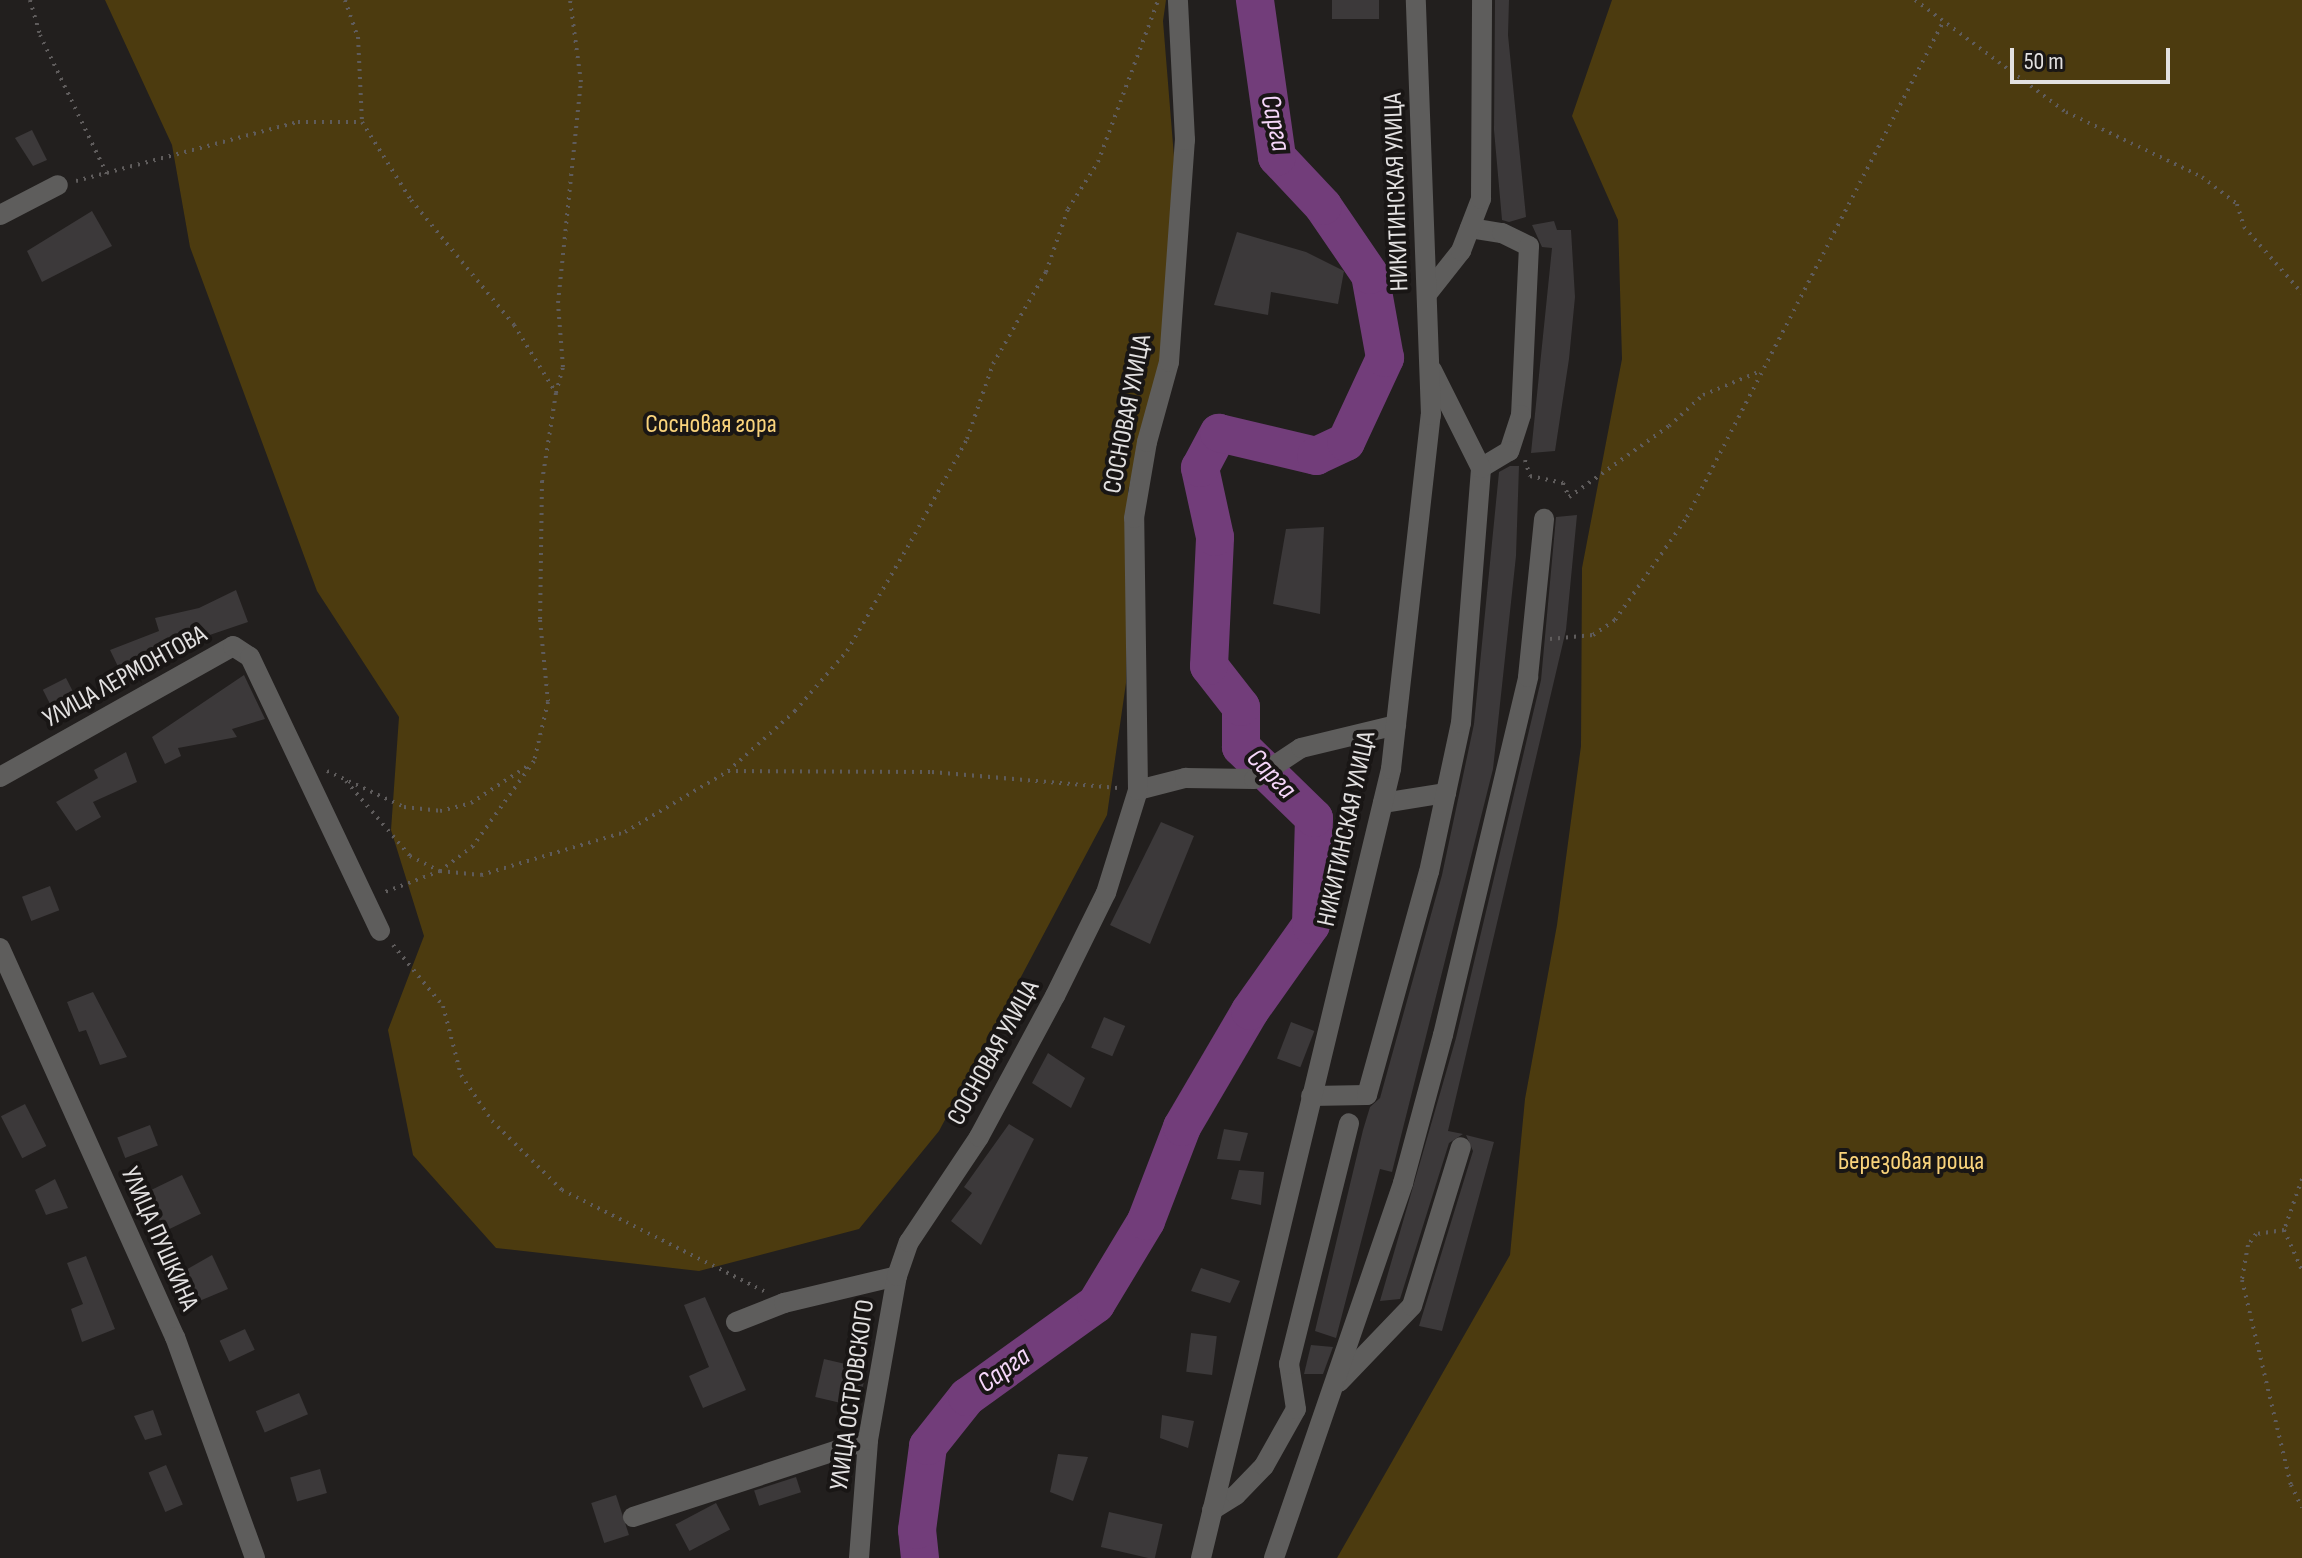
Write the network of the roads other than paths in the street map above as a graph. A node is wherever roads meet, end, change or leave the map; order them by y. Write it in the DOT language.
graph roads {
  1 [pos="1178,0"];
  2 [pos="1416,0"];
  3 [pos="1482,0"];
  4 [pos="58,185"];
  5 [pos="0,215"];
  6 [pos="1470,228"];
  7 [pos="1427,294"];
  8 [pos="1430,366"];
  9 [pos="1481,468"];
  10 [pos="1544,519"];
  11 [pos="1396,725"];
  12 [pos="0,777"];
  13 [pos="1138,790"];
  14 [pos="1446,793"];
  15 [pos="1383,803"];
  16 [pos="380,931"];
  17 [pos="0,948"];
  18 [pos="1311,1096"];
  19 [pos="1349,1123"];
  20 [pos="1461,1147"];
  21 [pos="909,1242"];
  22 [pos="897,1276"];
  23 [pos="736,1322"];
  24 [pos="1327,1396"];
  25 [pos="1296,1409"];
  26 [pos="868,1440"];
  27 [pos="1212,1510"];
  28 [pos="633,1517"];
  29 [pos="255,1558"];
  30 [pos="859,1558"];
  31 [pos="1201,1558"];
  32 [pos="1274,1558"];
  1 -- 13 [label="street, СОСНОВАЯ УЛИЦА"];
  2 -- 7 [label="street, НИКИТИНСКАЯ УЛИЦА"];
  3 -- 6 [label="street"];
  4 -- 5 [label="street"];
  6 -- 7 [label="street"];
  6 -- 9 [label="street"];
  7 -- 8 [label="street, НИКИТИНСКАЯ УЛИЦА"];
  8 -- 9 [label="street"];
  8 -- 11 [label="street, НИКИТИНСКАЯ УЛИЦА"];
  9 -- 14 [label="street"];
  10 -- 24 [label="street"];
  11 -- 13 [label="street"];
  11 -- 15 [label="street, НИКИТИНСКАЯ УЛИЦА"];
  12 -- 16 [label="street, УЛИЦА ЛЕРМОНТОВА"];
  13 -- 21 [label="street, СОСНОВАЯ УЛИЦА"];
  14 -- 15 [label="street"];
  14 -- 18 [label="street"];
  15 -- 18 [label="street, НИКИТИНСКАЯ УЛИЦА"];
  17 -- 29 [label="street, УЛИЦА ПУШКИНА"];
  18 -- 27 [label="street, НИКИТИНСКАЯ УЛИЦА"];
  19 -- 25 [label="street"];
  20 -- 24 [label="street"];
  21 -- 22 [label="street, УЛИЦА ОСТРОВСКОГО"];
  22 -- 23 [label="street"];
  22 -- 26 [label="street, УЛИЦА ОСТРОВСКОГО"];
  24 -- 25 [label="street"];
  24 -- 32 [label="street"];
  25 -- 27 [label="street"];
  26 -- 28 [label="street"];
  26 -- 30 [label="street, УЛИЦА ОСТРОВСКОГО"];
  27 -- 31 [label="street, НИКИТИНСКАЯ УЛИЦА"];
}
